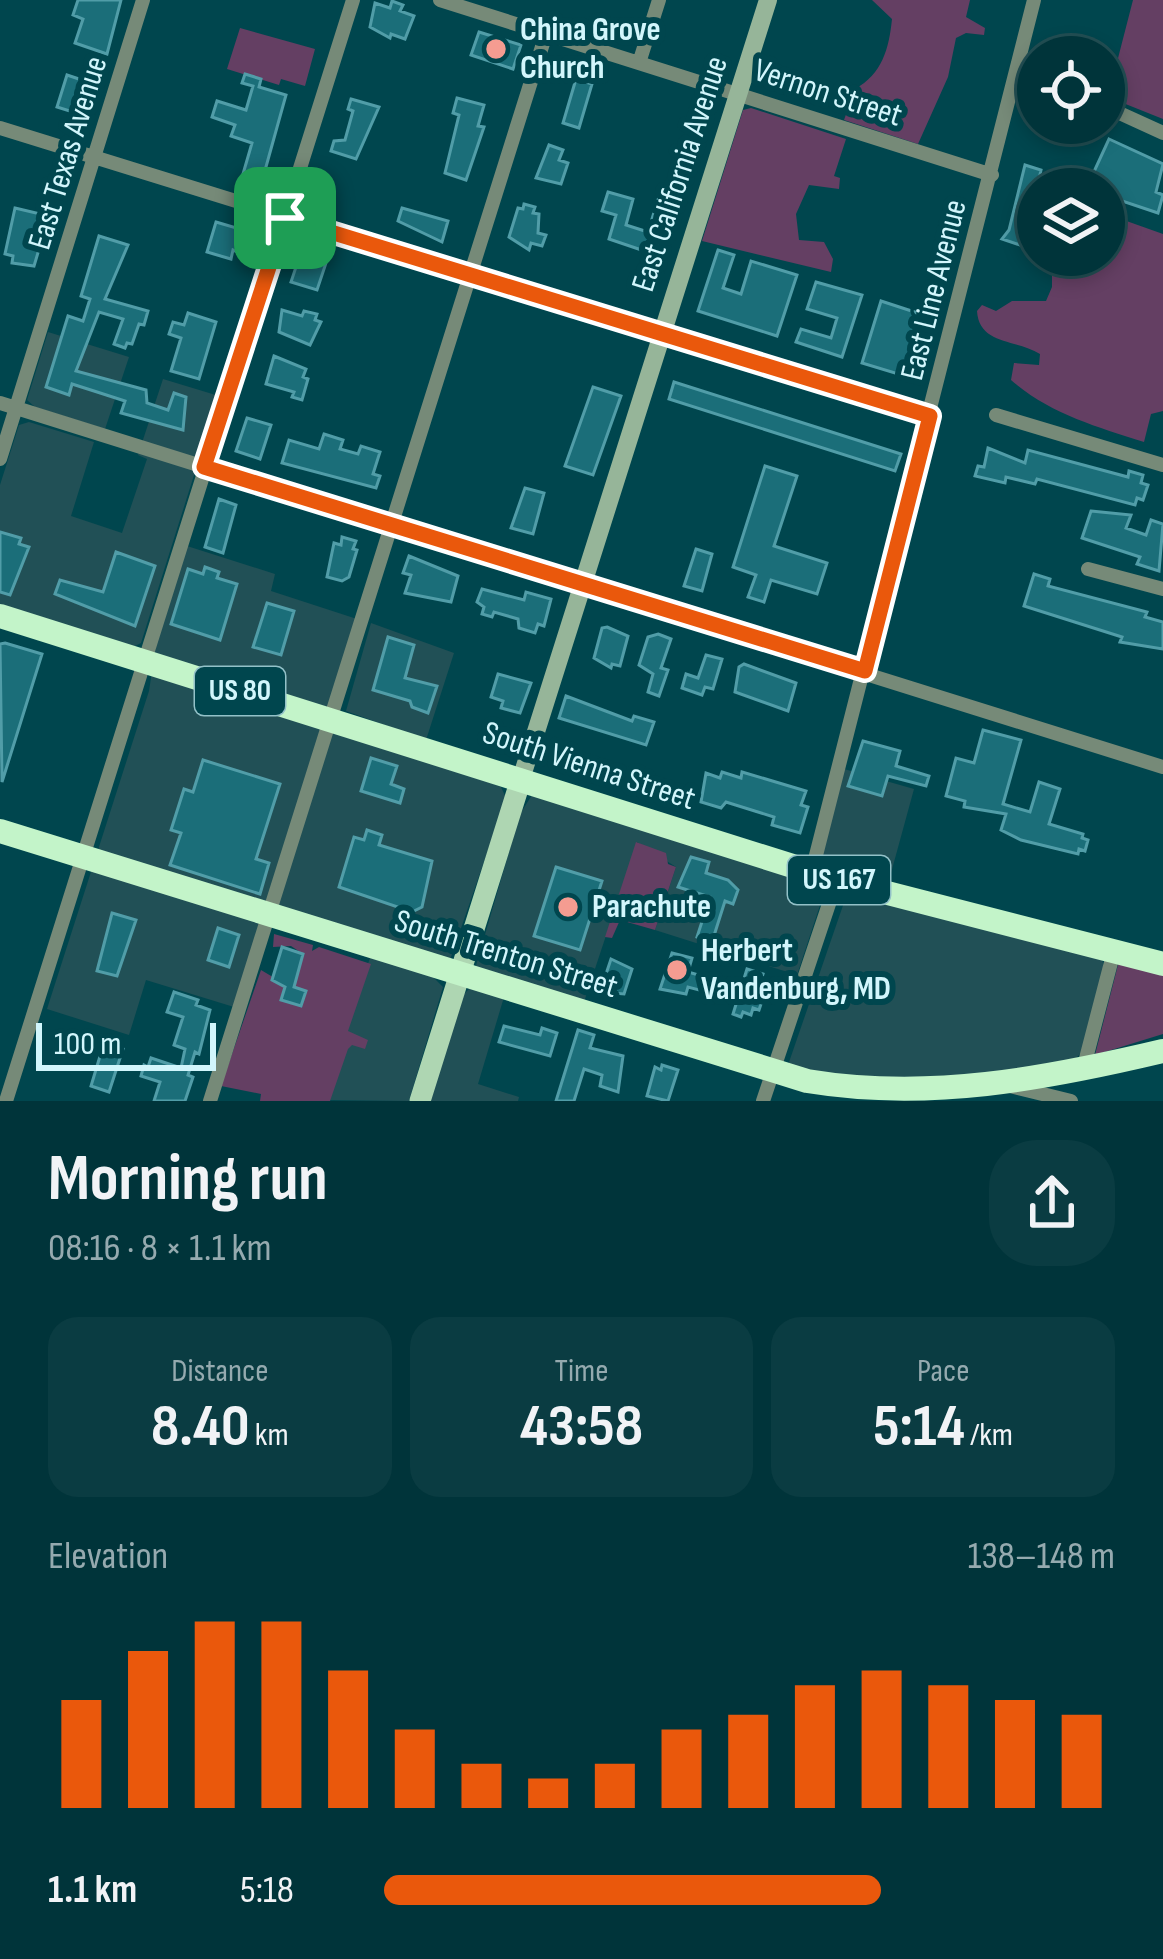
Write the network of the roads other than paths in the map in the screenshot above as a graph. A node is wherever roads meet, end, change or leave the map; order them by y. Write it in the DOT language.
graph roads {
  1 [pos="143,0"];
  2 [pos="353,0"];
  3 [pos="440,0"];
  4 [pos="659,0"];
  5 [pos="768,0"];
  6 [pos="1034,0"];
  7 [pos="546,34"];
  8 [pos="1026,36"];
  9 [pos="639,63"];
  10 [pos="1017,75"];
  11 [pos="738,92"];
  12 [pos="1125,116"];
  13 [pos="0,128"];
  14 [pos="1163,133"];
  15 [pos="95,159"];
  16 [pos="992,175"];
  17 [pos="285,218"];
  18 [pos="471,275"];
  19 [pos="661,335"];
  20 [pos="0,403"];
  21 [pos="16,408"];
  22 [pos="996,415"];
  23 [pos="930,416"];
  24 [pos="0,459"];
  25 [pos="1163,465"];
  26 [pos="204,467"];
  27 [pos="393,527"];
  28 [pos="1088,569"];
  29 [pos="582,585"];
  30 [pos="1163,589"];
  31 [pos="0,616"];
  32 [pos="144,660"];
  33 [pos="865,671"];
  34 [pos="332,719"];
  35 [pos="1163,767"];
  36 [pos="521,779"];
  37 [pos="0,831"];
  38 [pos="82,856"];
  39 [pos="825,875"];
  40 [pos="271,916"];
  41 [pos="1114,951"];
  42 [pos="1163,964"];
  43 [pos="460,975"];
  44 [pos="1163,1051"];
  45 [pos="1083,1070"];
  46 [pos="771,1072"];
  47 [pos="999,1083"];
  48 [pos="6,1101"];
  49 [pos="210,1101"];
  50 [pos="420,1101"];
  51 [pos="763,1101"];
  52 [pos="1070,1101"];
  1 -- 15 [label="street, East Texas Avenue"];
  2 -- 17 [label="street"];
  3 -- 7 [label="street, Vernon Street"];
  4 -- 9 [label="street"];
  5 -- 11 [label="main road, East California Avenue"];
  6 -- 8 [label="street, East Line Avenue"];
  7 -- 9 [label="street, Vernon Street"];
  7 -- 18 [label="street"];
  9 -- 11 [label="street, Vernon Street"];
  10 -- 16 [label="street, East Line Avenue"];
  11 -- 16 [label="street, Vernon Street"];
  11 -- 19 [label="main road, East California Avenue"];
  12 -- 14 [label="street"];
  13 -- 15 [label="street"];
  15 -- 17 [label="street"];
  15 -- 21 [label="street, East Texas Avenue"];
  16 -- 23 [label="street, East Line Avenue"];
  17 -- 18 [label="street"];
  17 -- 26 [label="street"];
  18 -- 19 [label="street"];
  18 -- 27 [label="street"];
  19 -- 23 [label="street"];
  19 -- 29 [label="main road, East California Avenue"];
  20 -- 21 [label="street"];
  21 -- 24 [label="street, East Texas Avenue"];
  21 -- 26 [label="street"];
  22 -- 25 [label="street"];
  23 -- 33 [label="street, East Line Avenue"];
  26 -- 27 [label="street"];
  26 -- 32 [label="street"];
  27 -- 29 [label="street"];
  27 -- 34 [label="street"];
  28 -- 30 [label="street"];
  29 -- 33 [label="street"];
  29 -- 36 [label="main road, East California Avenue"];
  31 -- 32 [label="highway, South Vienna Street / US 80"];
  32 -- 34 [label="highway, South Vienna Street / US 80"];
  32 -- 38 [label="street"];
  33 -- 35 [label="street"];
  33 -- 39 [label="street, East Line Avenue"];
  34 -- 36 [label="highway, South Vienna Street / US 80"];
  34 -- 40 [label="street"];
  36 -- 39 [label="highway, South Vienna Street / US 167"];
  36 -- 43 [label="main road"];
  37 -- 38 [label="highway, South Trenton Street"];
  38 -- 40 [label="highway, South Trenton Street"];
  38 -- 48 [label="street"];
  39 -- 41 [label="highway, South Vienna Street / US 167"];
  39 -- 46 [label="street, East Line Avenue"];
  40 -- 43 [label="highway, South Trenton Street"];
  40 -- 49 [label="street"];
  41 -- 42 [label="highway, South Vienna Street / US 167"];
  41 -- 45 [label="street"];
  43 -- 46 [label="highway, South Trenton Street"];
  43 -- 50 [label="main road"];
  44 -- 45 [label="highway, South Trenton Street"];
  45 -- 47 [label="highway, South Trenton Street"];
  46 -- 47 [label="highway, South Trenton Street"];
  46 -- 51 [label="street, East Line Avenue"];
  47 -- 52 [label="street, South Trenton Street"];
}
